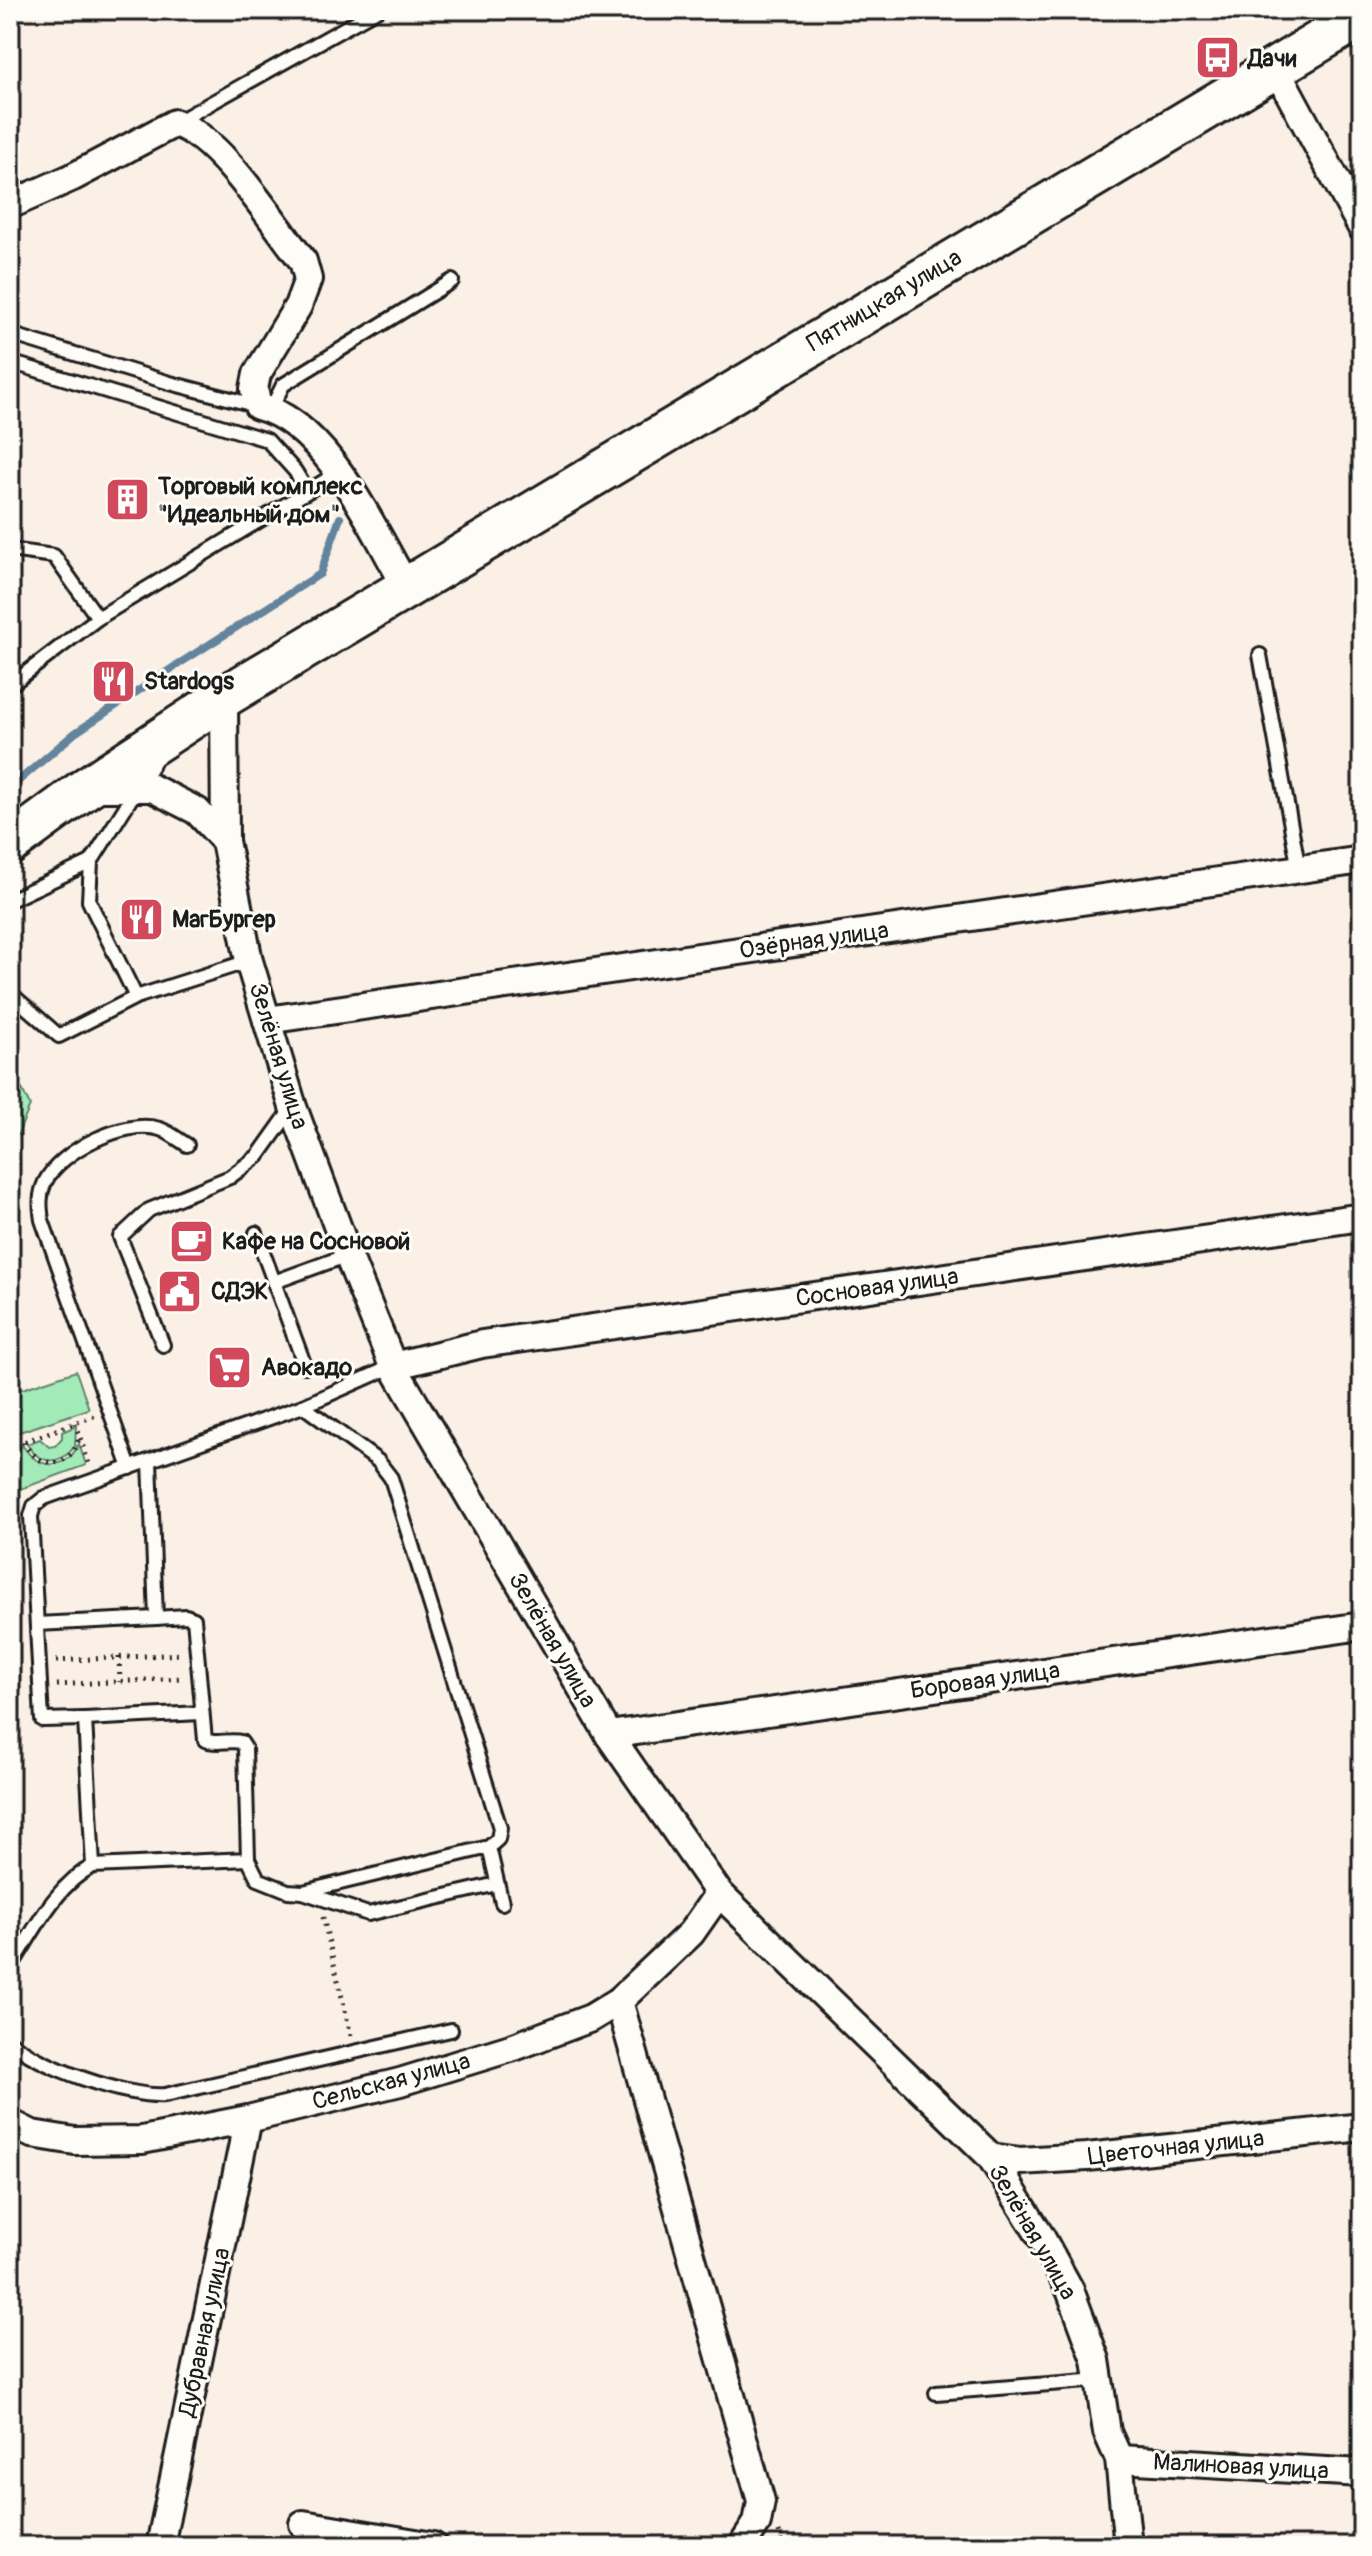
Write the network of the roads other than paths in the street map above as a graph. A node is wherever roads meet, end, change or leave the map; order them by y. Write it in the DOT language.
graph roads {
  1 [pos="377,10"];
  2 [pos="1362,16"];
  3 [pos="1275,67"];
  4 [pos="175,123"];
  5 [pos="10,205"];
  6 [pos="1362,228"];
  7 [pos="452,281"];
  8 [pos="10,334"];
  9 [pos="10,362"];
  10 [pos="264,407"];
  11 [pos="338,473"];
  12 [pos="307,491"];
  13 [pos="10,550"];
  14 [pos="406,586"];
  15 [pos="98,618"];
  16 [pos="1260,655"];
  17 [pos="13,683"];
  18 [pos="224,697"];
  19 [pos="179,726"];
  20 [pos="136,787"];
  21 [pos="86,788"];
  22 [pos="225,841"];
  23 [pos="10,844"];
  24 [pos="1362,860"];
  25 [pos="91,862"];
  26 [pos="1299,870"];
  27 [pos="10,900"];
  28 [pos="249,961"];
  29 [pos="10,993"];
  30 [pos="136,997"];
  31 [pos="267,1020"];
  32 [pos="293,1107"];
  33 [pos="187,1145"];
  34 [pos="1362,1217"];
  35 [pos="256,1233"];
  36 [pos="348,1255"];
  37 [pos="274,1282"];
  38 [pos="163,1345"];
  39 [pos="305,1366"];
  40 [pos="393,1366"];
  41 [pos="303,1406"];
  42 [pos="150,1461"];
  43 [pos="130,1468"];
  44 [pos="156,1618"];
  45 [pos="37,1624"];
  46 [pos="1362,1626"];
  47 [pos="201,1713"];
  48 [pos="85,1719"];
  49 [pos="609,1735"];
  50 [pos="489,1847"];
  51 [pos="248,1859"];
  52 [pos="93,1866"];
  53 [pos="497,1884"];
  54 [pos="303,1892"];
  55 [pos="719,1893"];
  56 [pos="502,1903"];
  57 [pos="10,1968"];
  58 [pos="619,2001"];
  59 [pos="451,2030"];
  60 [pos="10,2041"];
  61 [pos="248,2119"];
  62 [pos="1362,2127"];
  63 [pos="21,2128"];
  64 [pos="10,2149"];
  65 [pos="991,2157"];
  66 [pos="1100,2380"];
  67 [pos="936,2393"];
  68 [pos="1119,2459"];
  69 [pos="1362,2473"];
  70 [pos="303,2524"];
  71 [pos="160,2546"];
  72 [pos="433,2546"];
  73 [pos="742,2546"];
  74 [pos="1128,2546"];
  1 -- 4 [label="lane"];
  2 -- 3 [label="main road, Пятницкая улица"];
  3 -- 6 [label="street"];
  3 -- 14 [label="main road, Пятницкая улица"];
  4 -- 5 [label="street"];
  4 -- 10 [label="street"];
  7 -- 10 [label="lane"];
  8 -- 10 [label="lane"];
  9 -- 12 [label="lane"];
  10 -- 11 [label="street"];
  11 -- 12 [label="lane"];
  11 -- 14 [label="street"];
  12 -- 15 [label="lane"];
  13 -- 15 [label="lane"];
  14 -- 18 [label="main road, Пятницкая улица"];
  15 -- 17 [label="lane"];
  16 -- 26 [label="lane"];
  18 -- 19 [label="main road, Пятницкая улица"];
  18 -- 22 [label="street, Зелёная улица"];
  19 -- 20 [label="lane"];
  19 -- 21 [label="main road, Пятницкая улица"];
  20 -- 21 [label="street"];
  20 -- 22 [label="street"];
  20 -- 25 [label="lane"];
  21 -- 23 [label="main road, Пятницкая улица"];
  22 -- 28 [label="street, Зелёная улица"];
  24 -- 26 [label="street, Озёрная улица"];
  25 -- 27 [label="lane"];
  25 -- 30 [label="lane"];
  26 -- 31 [label="street, Озёрная улица"];
  28 -- 30 [label="lane"];
  28 -- 31 [label="street, Зелёная улица"];
  29 -- 30 [label="lane"];
  31 -- 32 [label="street, Зелёная улица"];
  32 -- 36 [label="street, Зелёная улица"];
  32 -- 38 [label="lane"];
  33 -- 43 [label="lane"];
  34 -- 40 [label="street, Сосновая улица"];
  35 -- 37 [label="lane"];
  36 -- 37 [label="lane"];
  36 -- 40 [label="street, Зелёная улица"];
  37 -- 39 [label="lane"];
  40 -- 41 [label="lane"];
  40 -- 49 [label="street, Зелёная улица"];
  41 -- 42 [label="lane"];
  41 -- 50 [label="lane"];
  42 -- 43 [label="lane"];
  42 -- 44 [label="lane"];
  43 -- 45 [label="lane"];
  44 -- 45 [label="lane"];
  44 -- 47 [label="lane"];
  45 -- 48 [label="lane"];
  46 -- 49 [label="street, Боровая улица"];
  47 -- 48 [label="lane"];
  47 -- 51 [label="lane"];
  48 -- 52 [label="lane"];
  49 -- 55 [label="street, Зелёная улица"];
  50 -- 53 [label="lane"];
  50 -- 54 [label="lane"];
  51 -- 52 [label="lane"];
  51 -- 54 [label="lane"];
  52 -- 57 [label="lane"];
  53 -- 54 [label="lane"];
  53 -- 56 [label="lane"];
  55 -- 58 [label="street, Сельская улица"];
  55 -- 65 [label="street, Зелёная улица"];
  58 -- 61 [label="street, Сельская улица"];
  58 -- 73 [label="street"];
  59 -- 60 [label="lane"];
  61 -- 63 [label="street, Сельская улица"];
  61 -- 71 [label="street, Дубравная улица"];
  62 -- 65 [label="street, Цветочная улица"];
  63 -- 64 [label="street"];
  65 -- 66 [label="street, Зелёная улица"];
  66 -- 67 [label="lane"];
  66 -- 68 [label="street, Зелёная улица"];
  68 -- 69 [label="street, Малиновая улица"];
  68 -- 74 [label="street, Зелёная улица"];
  70 -- 72 [label="street"];
}
